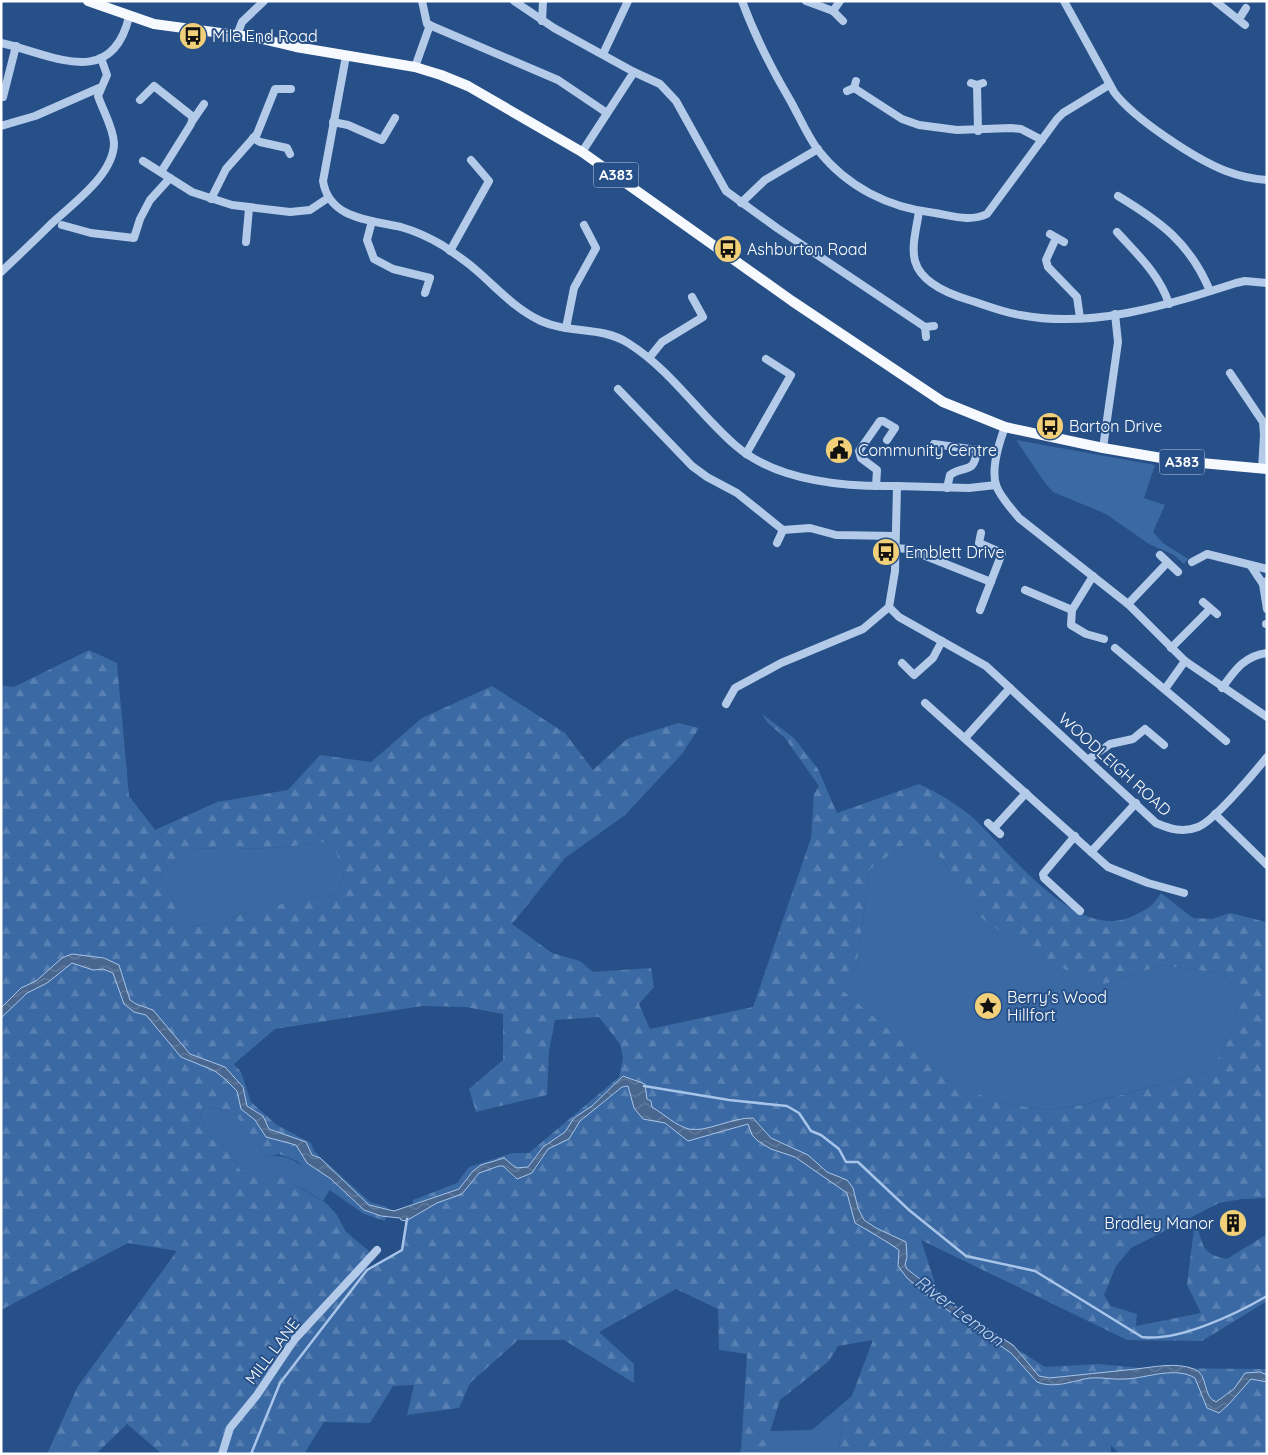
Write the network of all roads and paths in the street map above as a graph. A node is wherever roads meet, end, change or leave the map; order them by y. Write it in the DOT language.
graph roads {
  1 [pos="88,1"];
  2 [pos="264,1"];
  3 [pos="422,1"];
  4 [pos="514,1"];
  5 [pos="543,1"];
  6 [pos="628,1"];
  7 [pos="742,1"];
  8 [pos="806,1"];
  9 [pos="840,1"];
  10 [pos="1064,1"];
  11 [pos="1214,1"];
  12 [pos="1246,8"];
  13 [pos="833,11"];
  14 [pos="129,17"];
  15 [pos="542,21"];
  16 [pos="843,21"];
  17 [pos="430,25"];
  18 [pos="237,35"];
  19 [pos="1,43"];
  20 [pos="16,46"];
  21 [pos="603,54"];
  22 [pos="346,56"];
  23 [pos="101,58"];
  24 [pos="415,67"];
  25 [pos="634,72"];
  26 [pos="977,84"];
  27 [pos="1110,85"];
  28 [pos="852,87"];
  29 [pos="100,88"];
  30 [pos="291,89"];
  31 [pos="3,97"];
  32 [pos="140,100"];
  33 [pos="204,104"];
  34 [pos="607,113"];
  35 [pos="395,118"];
  36 [pos="193,120"];
  37 [pos="333,122"];
  38 [pos="1,126"];
  39 [pos="978,131"];
  40 [pos="253,138"];
  41 [pos="1042,140"];
  42 [pos="818,149"];
  43 [pos="582,152"];
  44 [pos="290,154"];
  45 [pos="471,160"];
  46 [pos="143,161"];
  47 [pos="161,172"];
  48 [pos="170,178"];
  49 [pos="1267,180"];
  50 [pos="1118,196"];
  51 [pos="328,198"];
  52 [pos="211,199"];
  53 [pos="741,203"];
  54 [pos="249,208"];
  55 [pos="919,211"];
  56 [pos="372,221"];
  57 [pos="62,225"];
  58 [pos="584,225"];
  59 [pos="1117,233"];
  60 [pos="1056,238"];
  61 [pos="246,242"];
  62 [pos="450,251"];
  63 [pos="1,272"];
  64 [pos="1267,284"];
  65 [pos="1210,291"];
  66 [pos="425,293"];
  67 [pos="692,297"];
  68 [pos="1169,304"];
  69 [pos="1115,314"];
  70 [pos="1080,318"];
  71 [pos="934,326"];
  72 [pos="925,327"];
  73 [pos="566,328"];
  74 [pos="926,337"];
  75 [pos="649,358"];
  76 [pos="766,359"];
  77 [pos="1230,373"];
  78 [pos="618,389"];
  79 [pos="1005,426"];
  80 [pos="887,440"];
  81 [pos="934,444"];
  82 [pos="1103,448"];
  83 [pos="746,454"];
  84 [pos="1264,469"];
  85 [pos="996,484"];
  86 [pos="876,486"];
  87 [pos="897,486"];
  88 [pos="947,488"];
  89 [pos="784,530"];
  90 [pos="981,533"];
  91 [pos="895,536"];
  92 [pos="777,543"];
  93 [pos="894,548"];
  94 [pos="1160,555"];
  95 [pos="1192,562"];
  96 [pos="1167,563"];
  97 [pos="1251,566"];
  98 [pos="1267,569"];
  99 [pos="1178,572"];
  100 [pos="1093,576"];
  101 [pos="991,582"];
  102 [pos="1265,582"];
  103 [pos="1025,590"];
  104 [pos="1203,602"];
  105 [pos="1128,604"];
  106 [pos="889,607"];
  107 [pos="1210,608"];
  108 [pos="1267,608"];
  109 [pos="980,610"];
  110 [pos="1072,610"];
  111 [pos="1217,614"];
  112 [pos="1107,639"];
  113 [pos="942,641"];
  114 [pos="1115,648"];
  115 [pos="1171,648"];
  116 [pos="1267,653"];
  117 [pos="1185,661"];
  118 [pos="902,663"];
  119 [pos="914,675"];
  120 [pos="916,683"];
  121 [pos="1010,688"];
  122 [pos="1222,688"];
  123 [pos="1165,689"];
  124 [pos="925,703"];
  125 [pos="726,704"];
  126 [pos="947,710"];
  127 [pos="941,717"];
  128 [pos="1267,717"];
  129 [pos="965,738"];
  130 [pos="1226,741"];
  131 [pos="1164,746"];
  132 [pos="1089,759"];
  133 [pos="1265,762"];
  134 [pos="1026,793"];
  135 [pos="1136,803"];
  136 [pos="1215,814"];
  137 [pos="1000,834"];
  138 [pos="1075,836"];
  139 [pos="1090,852"];
  140 [pos="1267,864"];
  141 [pos="1184,893"];
  142 [pos="1080,910"];
  143 [pos="377,1250"];
  144 [pos="222,1454"];
  1 -- 14 [label="main road, A383"];
  2 -- 18 [label="street"];
  3 -- 17 [label="street"];
  4 -- 15 [label="street"];
  5 -- 15 [label="street"];
  6 -- 21 [label="street"];
  7 -- 42 [label="street"];
  8 -- 13 [label="street"];
  9 -- 13 [label="street"];
  10 -- 27 [label="street"];
  11 -- 12 [label="street"];
  13 -- 16 [label="street"];
  14 -- 18 [label="main road, A383"];
  14 -- 23 [label="street"];
  15 -- 21 [label="street"];
  17 -- 24 [label="street"];
  17 -- 34 [label="street"];
  18 -- 22 [label="main road, A383"];
  19 -- 20 [label="street"];
  20 -- 23 [label="street"];
  20 -- 31 [label="street"];
  21 -- 25 [label="street"];
  22 -- 24 [label="main road, A383"];
  22 -- 37 [label="street"];
  23 -- 29 [label="street"];
  24 -- 43 [label="main road, A383"];
  25 -- 34 [label="street"];
  25 -- 53 [label="street"];
  26 -- 39 [label="street"];
  27 -- 41 [label="street"];
  27 -- 49 [label="street"];
  28 -- 39 [label="street"];
  29 -- 38 [label="street"];
  29 -- 63 [label="street"];
  30 -- 40 [label="street"];
  32 -- 36 [label="street"];
  33 -- 36 [label="street"];
  34 -- 43 [label="street"];
  35 -- 37 [label="street"];
  36 -- 47 [label="street"];
  37 -- 51 [label="street"];
  39 -- 41 [label="street"];
  40 -- 44 [label="street"];
  40 -- 52 [label="street"];
  41 -- 55 [label="street"];
  42 -- 53 [label="street"];
  42 -- 55 [label="street"];
  43 -- 79 [label="main road, A383"];
  45 -- 62 [label="street"];
  46 -- 47 [label="street"];
  47 -- 48 [label="street"];
  48 -- 52 [label="street"];
  48 -- 57 [label="street"];
  50 -- 65 [label="street"];
  51 -- 54 [label="street"];
  51 -- 56 [label="street"];
  52 -- 54 [label="street"];
  53 -- 72 [label="street"];
  54 -- 61 [label="street"];
  55 -- 70 [label="street"];
  56 -- 62 [label="street"];
  56 -- 66 [label="street"];
  58 -- 73 [label="street"];
  59 -- 68 [label="street"];
  60 -- 70 [label="street"];
  62 -- 73 [label="street"];
  64 -- 65 [label="street"];
  65 -- 68 [label="street"];
  67 -- 75 [label="street"];
  68 -- 69 [label="street"];
  69 -- 70 [label="street"];
  69 -- 82 [label="street"];
  71 -- 72 [label="street"];
  72 -- 74 [label="street"];
  73 -- 75 [label="street"];
  75 -- 83 [label="street"];
  76 -- 83 [label="street"];
  77 -- 84 [label="street"];
  78 -- 89 [label="street"];
  79 -- 82 [label="main road, A383"];
  79 -- 85 [label="street"];
  80 -- 86 [label="street"];
  81 -- 88 [label="street"];
  82 -- 84 [label="main road, A383"];
  83 -- 86 [label="street"];
  85 -- 88 [label="street"];
  85 -- 100 [label="street"];
  86 -- 87 [label="street"];
  87 -- 88 [label="street"];
  87 -- 91 [label="street"];
  89 -- 91 [label="street"];
  89 -- 92 [label="street"];
  90 -- 101 [label="street"];
  91 -- 93 [label="street"];
  93 -- 101 [label="street"];
  93 -- 106 [label="street"];
  94 -- 96 [label="street"];
  95 -- 97 [label="street"];
  96 -- 99 [label="street"];
  96 -- 105 [label="street"];
  97 -- 98 [label="street"];
  97 -- 102 [label="street"];
  100 -- 105 [label="street"];
  100 -- 110 [label="street"];
  101 -- 109 [label="street"];
  102 -- 108 [label="street"];
  103 -- 110 [label="street"];
  104 -- 107 [label="street"];
  105 -- 115 [label="street"];
  106 -- 113 [label="street, WOODLEIGH ROAD"];
  106 -- 125 [label="street"];
  107 -- 111 [label="street"];
  107 -- 115 [label="street"];
  110 -- 112 [label="street"];
  113 -- 119 [label="street"];
  113 -- 121 [label="street, WOODLEIGH ROAD"];
  114 -- 123 [label="street"];
  115 -- 117 [label="street"];
  116 -- 122 [label="street"];
  117 -- 122 [label="street"];
  117 -- 123 [label="street"];
  118 -- 119 [label="street"];
  119 -- 120 [label="street"];
  121 -- 129 [label="street"];
  121 -- 132 [label="street, WOODLEIGH ROAD"];
  122 -- 128 [label="street"];
  123 -- 130 [label="street"];
  124 -- 127 [label="street"];
  126 -- 127 [label="street"];
  127 -- 129 [label="street"];
  129 -- 134 [label="street"];
  131 -- 132 [label="street"];
  132 -- 135 [label="street, WOODLEIGH ROAD"];
  133 -- 136 [label="street, WOODLEIGH ROAD"];
  134 -- 137 [label="street"];
  134 -- 138 [label="street"];
  135 -- 136 [label="street, WOODLEIGH ROAD"];
  135 -- 139 [label="street"];
  136 -- 140 [label="street"];
  138 -- 139 [label="street"];
  138 -- 142 [label="street"];
  139 -- 141 [label="street"];
  143 -- 144 [label="street, MILL LANE"];
}
